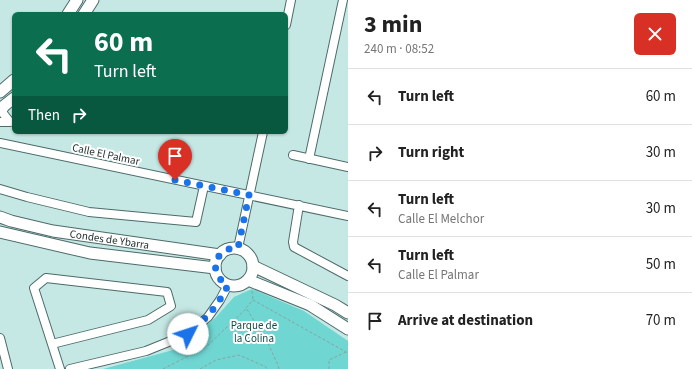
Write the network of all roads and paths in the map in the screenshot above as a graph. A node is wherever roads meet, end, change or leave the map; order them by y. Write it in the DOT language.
graph roads {
  1 [pos="77,0"];
  2 [pos="93,0"];
  3 [pos="291,0"];
  4 [pos="343,0"];
  5 [pos="69,12"];
  6 [pos="85,12"];
  7 [pos="288,15"];
  8 [pos="12,82"];
  9 [pos="0,92"];
  10 [pos="7,104"];
  11 [pos="0,122"];
  12 [pos="263,134"];
  13 [pos="0,143"];
  14 [pos="293,155"];
  15 [pos="309,159"];
  16 [pos="348,167"];
  17 [pos="204,186"];
  18 [pos="0,189"];
  19 [pos="249,195"];
  20 [pos="299,206"];
  21 [pos="348,216"];
  22 [pos="0,217"];
  23 [pos="0,232"];
  24 [pos="238,248"];
  25 [pos="220,255"];
  26 [pos="253,266"];
  27 [pos="215,268"];
  28 [pos="348,276"];
  29 [pos="228,285"];
  30 [pos="250,285"];
  31 [pos="253,300"];
  32 [pos="246,308"];
  33 [pos="348,313"];
  34 [pos="348,329"];
  35 [pos="0,338"];
  36 [pos="52,344"];
  37 [pos="347,353"];
  38 [pos="8,369"];
  39 [pos="60,369"];
  40 [pos="70,369"];
  41 [pos="163,369"];
  42 [pos="200,369"];
  43 [pos="267,369"];
  44 [pos="279,369"];
  45 [pos="329,369"];
  1 -- 5 [label="main road"];
  2 -- 6 [label="main road"];
  3 -- 7 [label="street"];
  4 -- 15 [label="street"];
  8 -- 9 [label="main road"];
  10 -- 11 [label="street"];
  12 -- 19 [label="street"];
  13 -- 17 [label="street, Calle El Palmar"];
  14 -- 15 [label="street"];
  15 -- 16 [label="street"];
  17 -- 18 [label="street"];
  17 -- 19 [label="street, Calle El Palmar"];
  19 -- 20 [label="street, Calle El Palmar"];
  19 -- 24 [label="street"];
  20 -- 21 [label="street, Calle El Palmar"];
  20 -- 28 [label="street"];
  22 -- 25 [label="main road, Condes de Ybarra"];
  23 -- 27 [label="main road, Condes de Ybarra"];
  24 -- 25 [label="main road"];
  24 -- 26 [label="main road"];
  25 -- 27 [label="main road"];
  26 -- 30 [label="main road"];
  26 -- 33 [label="main road"];
  27 -- 29 [label="main road"];
  29 -- 30 [label="main road"];
  29 -- 40 [label="street"];
  30 -- 31 [label="path"];
  30 -- 34 [label="main road"];
  31 -- 32 [label="path"];
  31 -- 37 [label="path"];
  32 -- 41 [label="path"];
  32 -- 44 [label="path"];
  35 -- 38 [label="street"];
  36 -- 36 [label="street"];
  36 -- 39 [label="street"];
  37 -- 45 [label="path"];
  42 -- 43 [label="path"];
}
